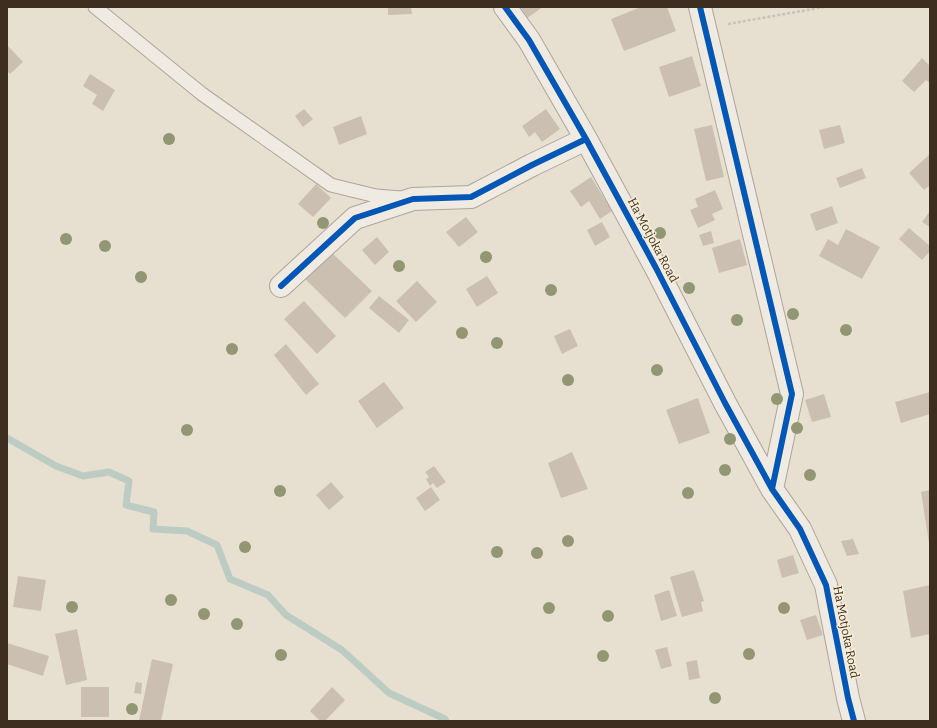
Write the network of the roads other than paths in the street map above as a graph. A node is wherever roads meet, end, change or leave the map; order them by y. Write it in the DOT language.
graph roads {
  1 [pos="95,7"];
  2 [pos="505,7"];
  3 [pos="700,7"];
  4 [pos="586,139"];
  5 [pos="413,199"];
  6 [pos="281,286"];
  7 [pos="772,489"];
  8 [pos="854,721"];
  1 -- 5 [label="lane"];
  2 -- 4 [label="street, Ha Motjoka Road"];
  3 -- 7 [label="street"];
  4 -- 5 [label="street"];
  4 -- 7 [label="street, Ha Motjoka Road"];
  5 -- 6 [label="street"];
  7 -- 8 [label="street, Ha Motjoka Road"];
}
